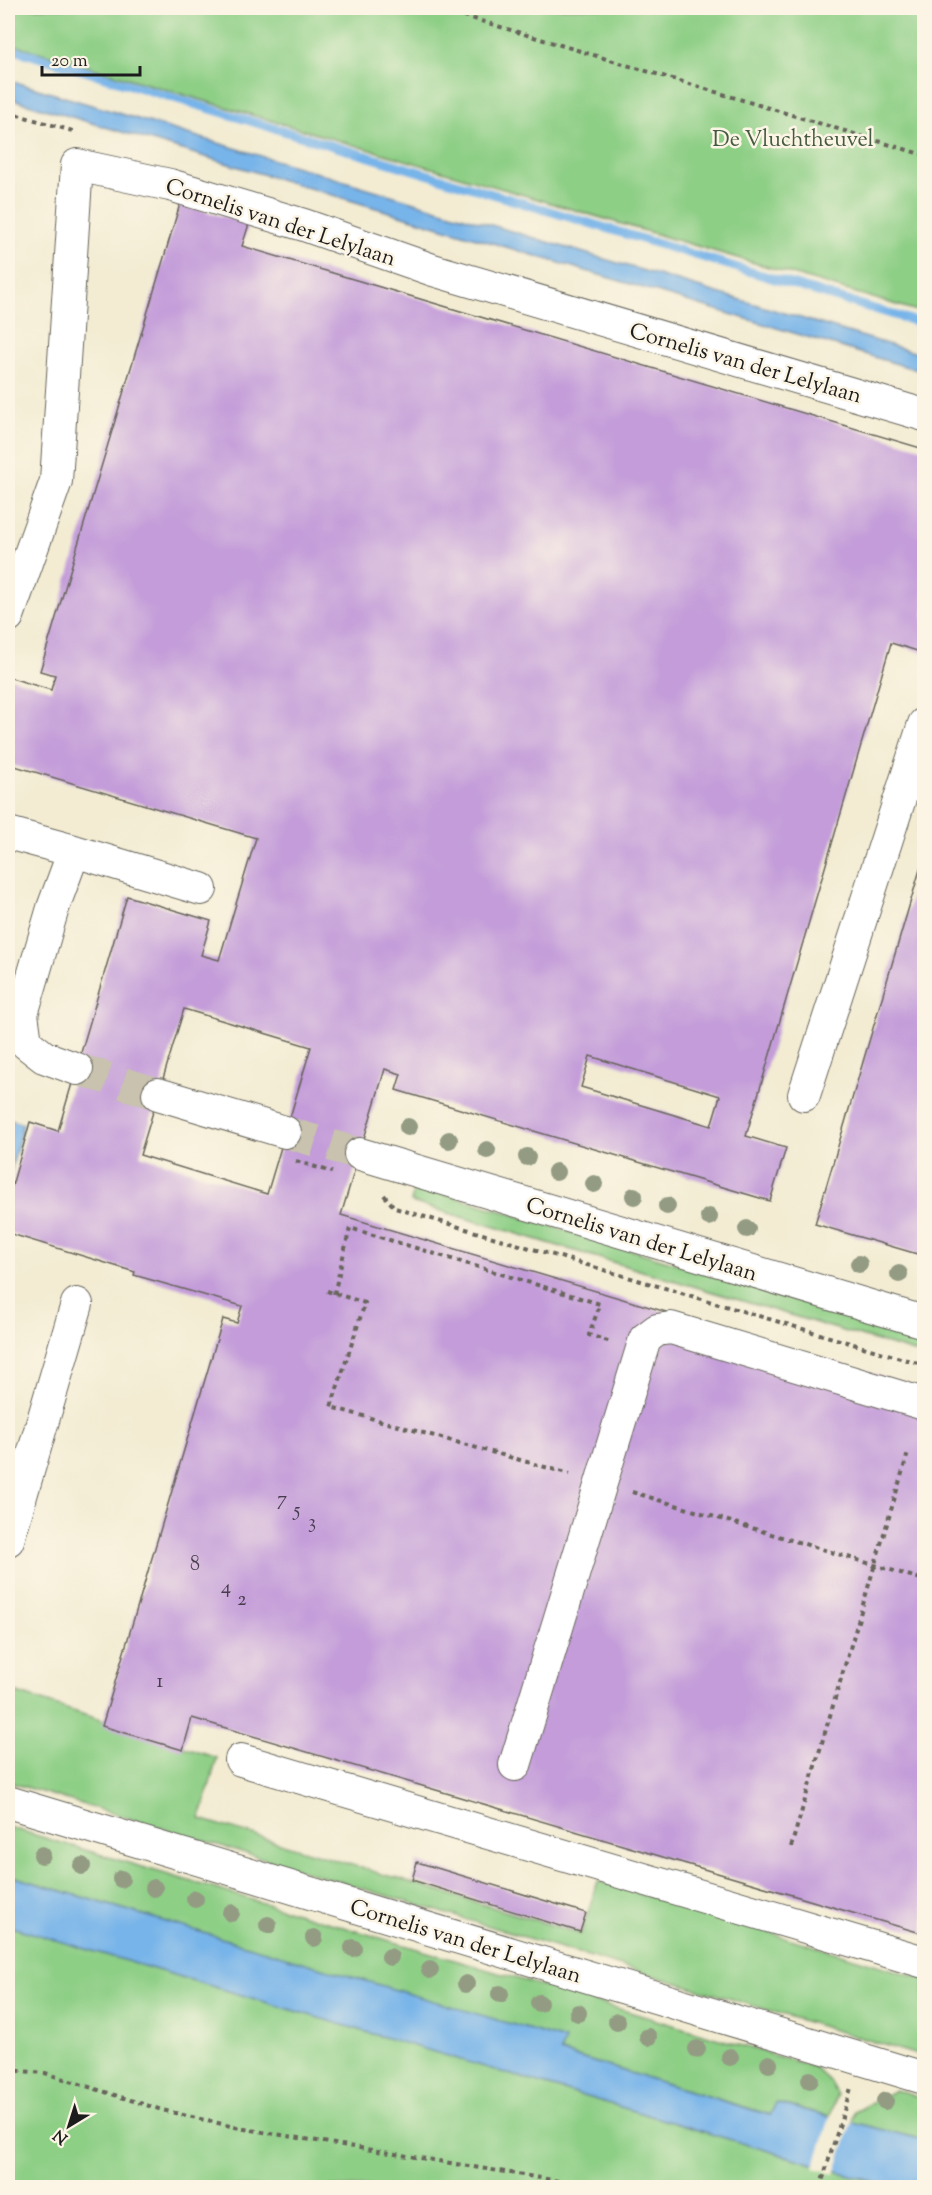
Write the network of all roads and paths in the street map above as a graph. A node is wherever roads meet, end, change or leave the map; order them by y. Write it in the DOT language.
graph roads {
  1 [pos="438,8"];
  2 [pos="924,154"];
  3 [pos="924,415"];
  4 [pos="8,616"];
  5 [pos="924,724"];
  6 [pos="8,833"];
  7 [pos="74,851"];
  8 [pos="201,889"];
  9 [pos="77,1069"];
  10 [pos="158,1094"];
  11 [pos="804,1095"];
  12 [pos="287,1145"];
  13 [pos="352,1165"];
  14 [pos="382,1193"];
  15 [pos="334,1294"];
  16 [pos="77,1304"];
  17 [pos="924,1322"];
  18 [pos="641,1353"];
  19 [pos="924,1365"];
  20 [pos="924,1404"];
  21 [pos="908,1453"];
  22 [pos="8,1540"];
  23 [pos="241,1760"];
  24 [pos="515,1765"];
  25 [pos="8,1802"];
  26 [pos="791,1847"];
  27 [pos="924,1962"];
  28 [pos="8,2070"];
  29 [pos="924,2078"];
  30 [pos="844,2109"];
  31 [pos="601,2187"];
  32 [pos="820,2187"];
  1 -- 2 [label="path"];
  3 -- 4 [label="street, Cornelis van der Lelylaan"];
  5 -- 11 [label="street"];
  6 -- 7 [label="street"];
  7 -- 8 [label="street"];
  7 -- 9 [label="street"];
  10 -- 12 [label="street"];
  12 -- 13 [label="path"];
  13 -- 17 [label="street, Cornelis van der Lelylaan"];
  14 -- 19 [label="path"];
  15 -- 18 [label="path"];
  16 -- 22 [label="street"];
  18 -- 20 [label="street"];
  18 -- 24 [label="street"];
  21 -- 26 [label="path"];
  23 -- 27 [label="street"];
  25 -- 29 [label="street, Cornelis van der Lelylaan"];
  28 -- 31 [label="path"];
  30 -- 32 [label="path"];
}
